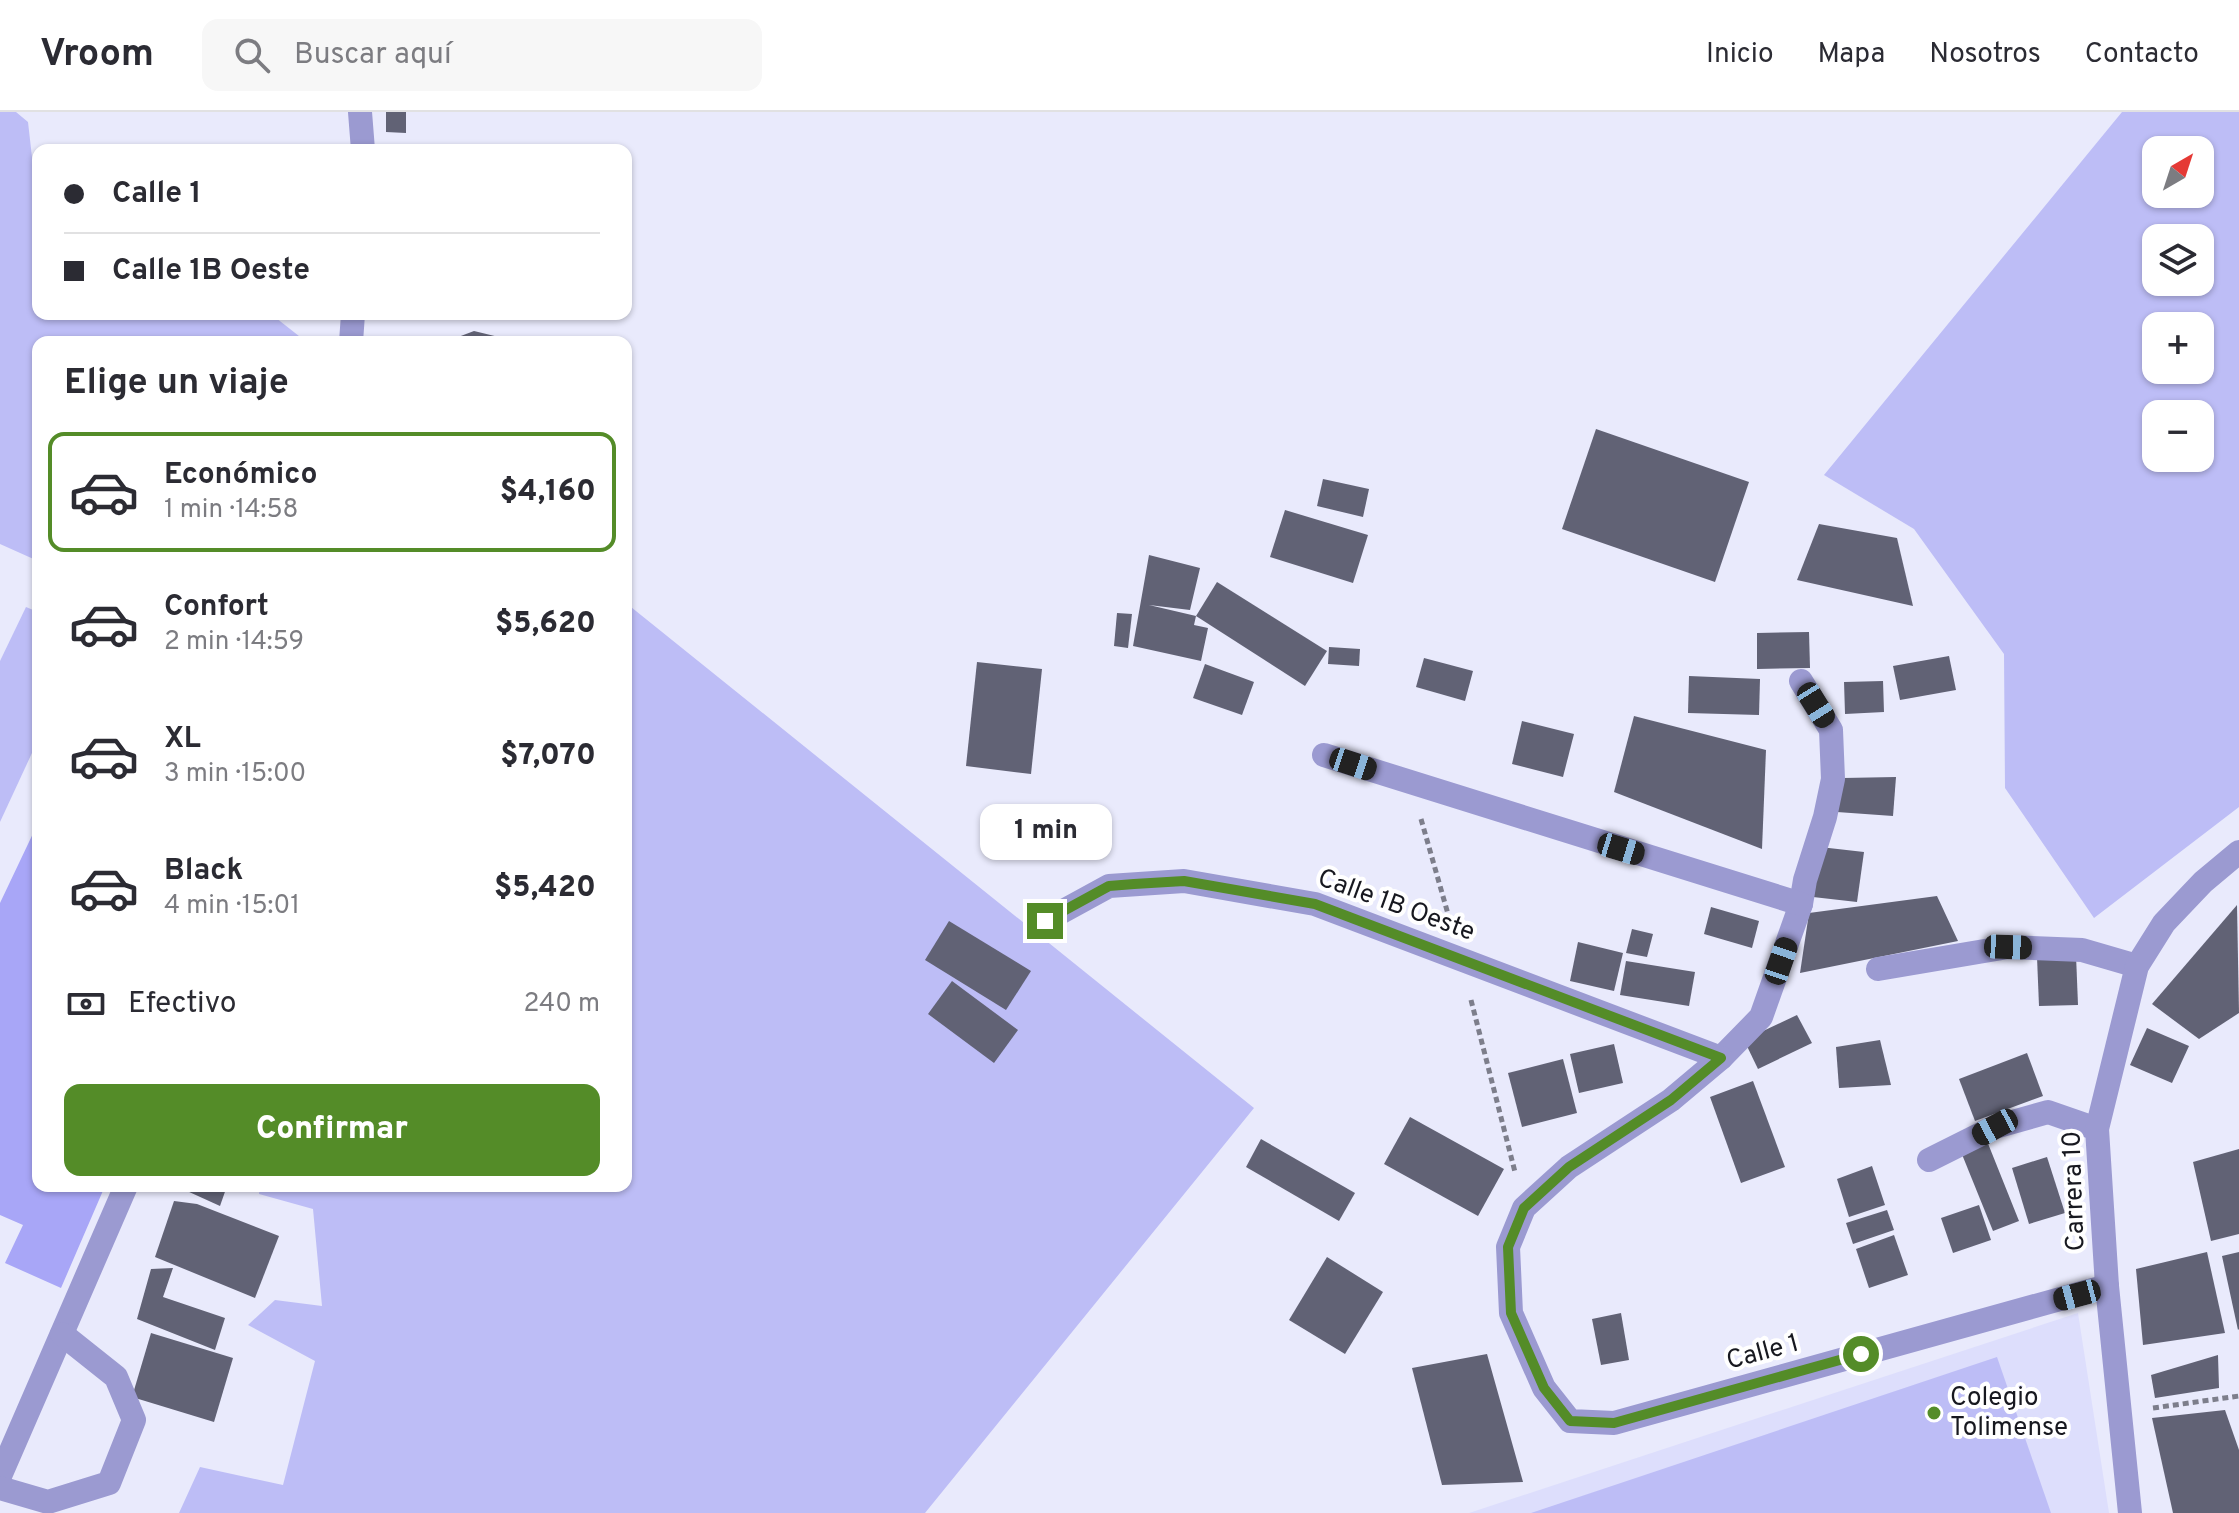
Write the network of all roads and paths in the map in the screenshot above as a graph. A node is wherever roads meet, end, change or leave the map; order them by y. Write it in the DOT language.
graph roads {
  1 [pos="360,112"];
  2 [pos="363,144"];
  3 [pos="1801,681"];
  4 [pos="1324,755"];
  5 [pos="2239,852"];
  6 [pos="1801,904"];
  7 [pos="1045,921"];
  8 [pos="2137,966"];
  9 [pos="1878,969"];
  10 [pos="1721,1058"];
  11 [pos="2097,1129"];
  12 [pos="1929,1160"];
  13 [pos="123,1192"];
  14 [pos="2107,1286"];
  15 [pos="62,1334"];
  16 [pos="2239,1396"];
  17 [pos="2120,1413"];
  18 [pos="0,1476"];
  19 [pos="0,1488"];
  20 [pos="2130,1513"];
  1 -- 2 [label="street"];
  3 -- 6 [label="street"];
  4 -- 6 [label="street"];
  5 -- 8 [label="street"];
  6 -- 10 [label="street"];
  7 -- 10 [label="street, Calle 1B Oeste"];
  8 -- 9 [label="street"];
  8 -- 11 [label="street, Carrera 10"];
  10 -- 14 [label="street, Calle 1"];
  11 -- 12 [label="street"];
  11 -- 14 [label="street, Carrera 10"];
  13 -- 15 [label="street"];
  14 -- 17 [label="street, Carrera 10"];
  15 -- 18 [label="street"];
  15 -- 19 [label="street"];
  16 -- 17 [label="path"];
  17 -- 20 [label="street, Carrera 10"];
}
